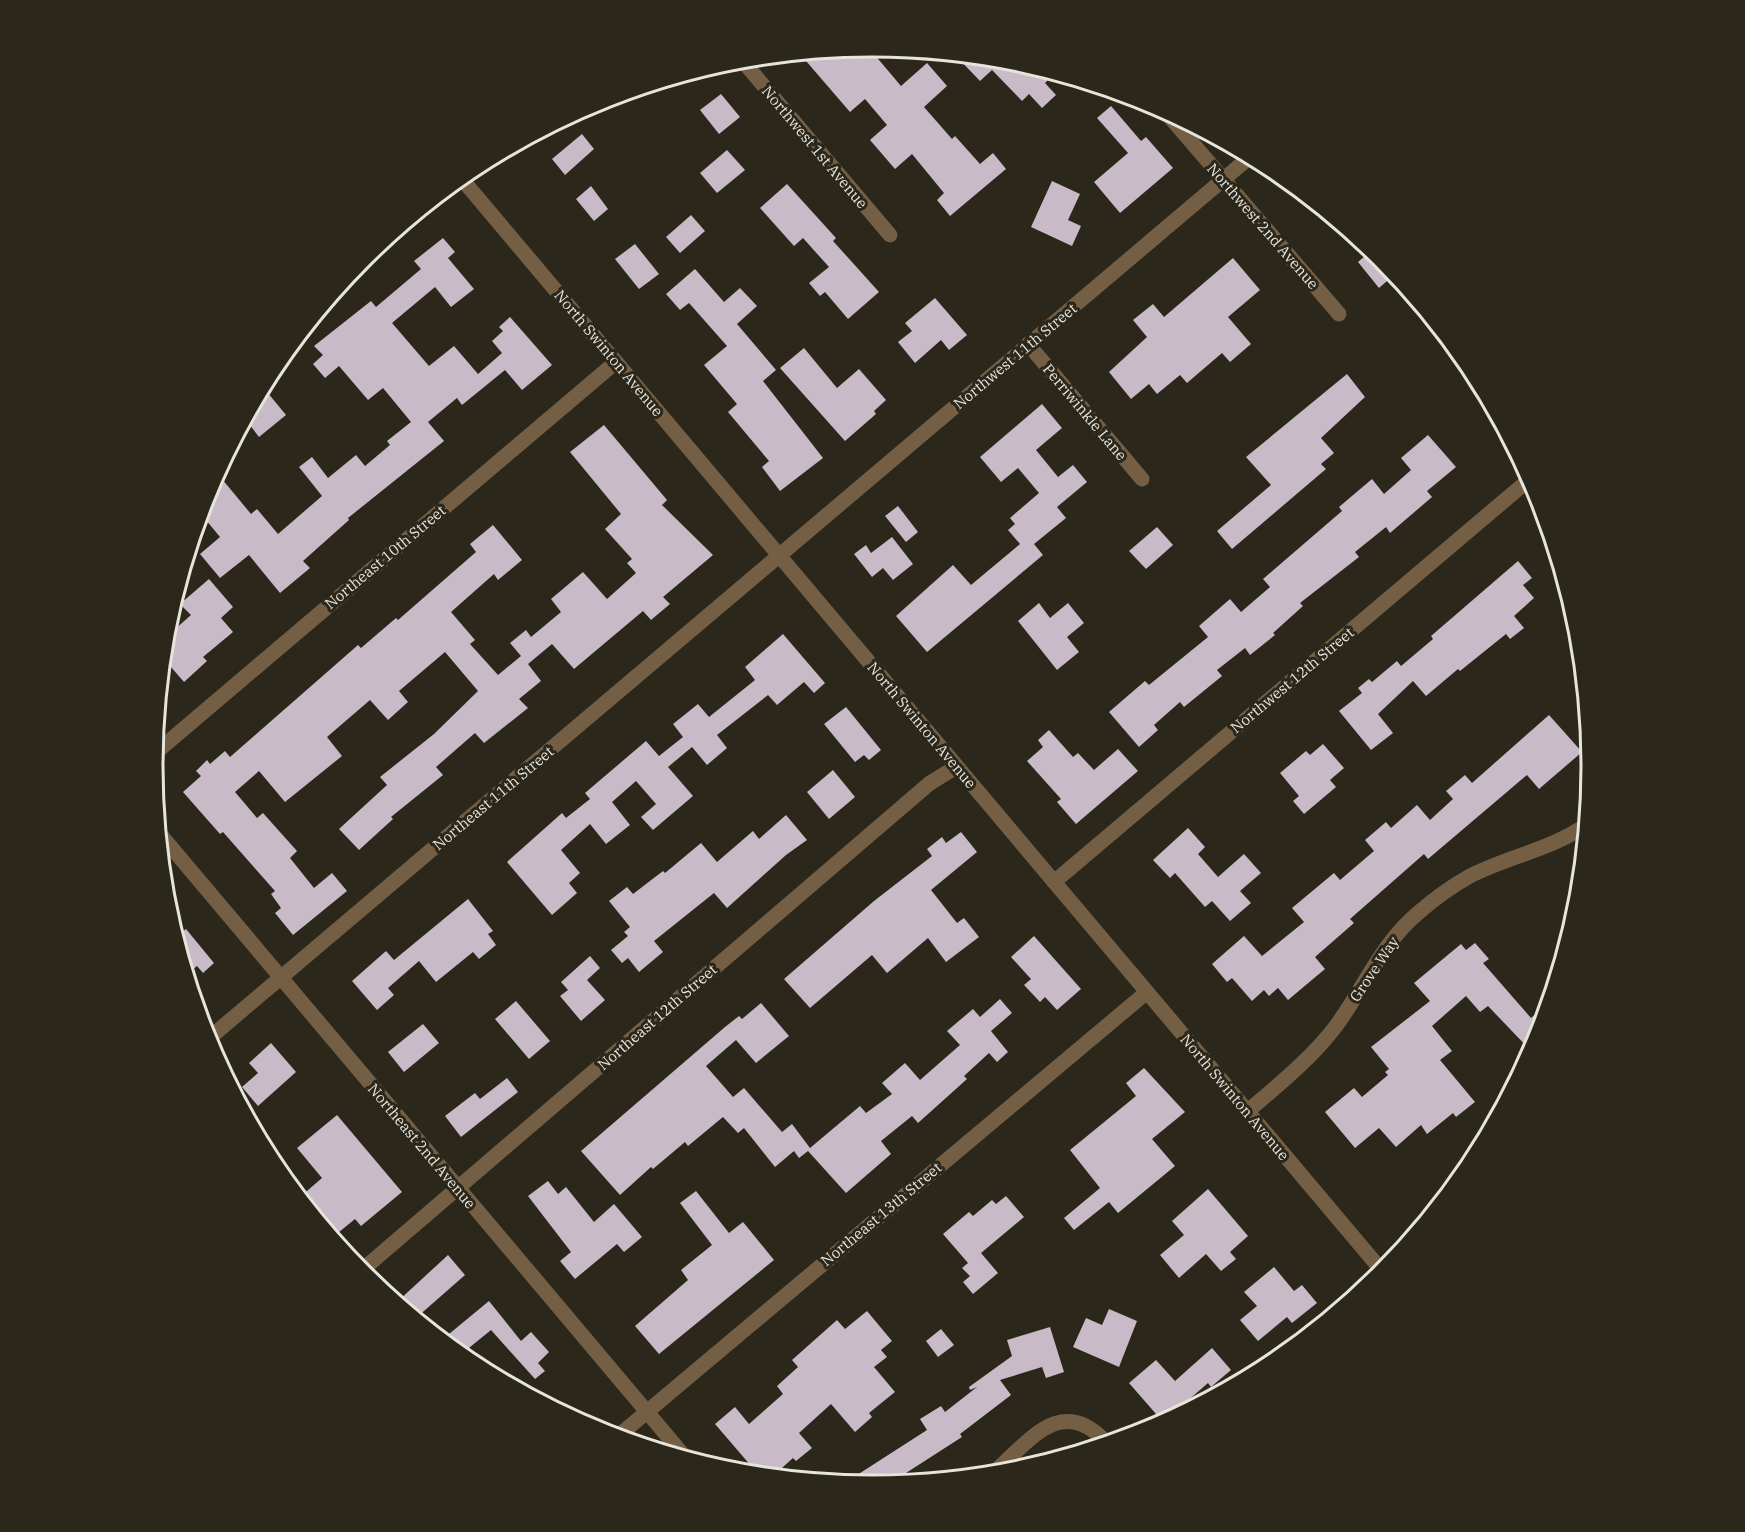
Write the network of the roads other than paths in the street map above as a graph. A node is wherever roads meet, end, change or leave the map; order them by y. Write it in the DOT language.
graph roads {
  1 [pos="749,68"];
  2 [pos="1178,126"];
  3 [pos="1244,162"];
  4 [pos="1223,180"];
  5 [pos="467,185"];
  6 [pos="890,235"];
  7 [pos="1339,314"];
  8 [pos="1028,344"];
  9 [pos="616,362"];
  10 [pos="1142,479"];
  11 [pos="1523,485"];
  12 [pos="780,557"];
  13 [pos="164,746"];
  14 [pos="956,767"];
  15 [pos="1578,829"];
  16 [pos="168,844"];
  17 [pos="1054,882"];
  18 [pos="280,977"];
  19 [pos="1147,992"];
  20 [pos="215,1033"];
  21 [pos="1248,1111"];
  22 [pos="458,1188"];
  23 [pos="369,1264"];
  24 [pos="1377,1264"];
  25 [pos="646,1411"];
  26 [pos="625,1430"];
  27 [pos="1100,1437"];
  28 [pos="677,1447"];
  29 [pos="1006,1462"];
  1 -- 6 [label="street, Northwest 1st Avenue"];
  2 -- 4 [label="street, Northwest 2nd Avenue"];
  3 -- 4 [label="street, Northwest 11th Street"];
  4 -- 7 [label="street, Northwest 2nd Avenue"];
  4 -- 8 [label="street, Northwest 11th Street"];
  5 -- 9 [label="street, North Swinton Avenue"];
  8 -- 10 [label="street, Perriwinkle Lane"];
  8 -- 12 [label="street, Northwest 11th Street"];
  9 -- 12 [label="street, North Swinton Avenue"];
  9 -- 13 [label="street, Northeast 10th Street"];
  11 -- 17 [label="street, Northwest 12th Street"];
  12 -- 14 [label="street, North Swinton Avenue"];
  12 -- 18 [label="street, Northeast 11th Street"];
  14 -- 17 [label="street, North Swinton Avenue"];
  14 -- 22 [label="street, Northeast 12th Street"];
  15 -- 21 [label="street, Grove Way"];
  16 -- 18 [label="street, Northeast 2nd Avenue"];
  17 -- 19 [label="street, North Swinton Avenue"];
  18 -- 20 [label="street, Northeast 11th Street"];
  18 -- 22 [label="street, Northeast 2nd Avenue"];
  19 -- 21 [label="street, North Swinton Avenue"];
  19 -- 25 [label="street, Northeast 13th Street"];
  21 -- 24 [label="street, North Swinton Avenue"];
  22 -- 23 [label="street, Northeast 12th Street"];
  22 -- 25 [label="street, Northeast 2nd Avenue"];
  25 -- 26 [label="street, Northeast 13th Street"];
  25 -- 28 [label="street, Northeast 2nd Avenue"];
  27 -- 29 [label="street"];
}
